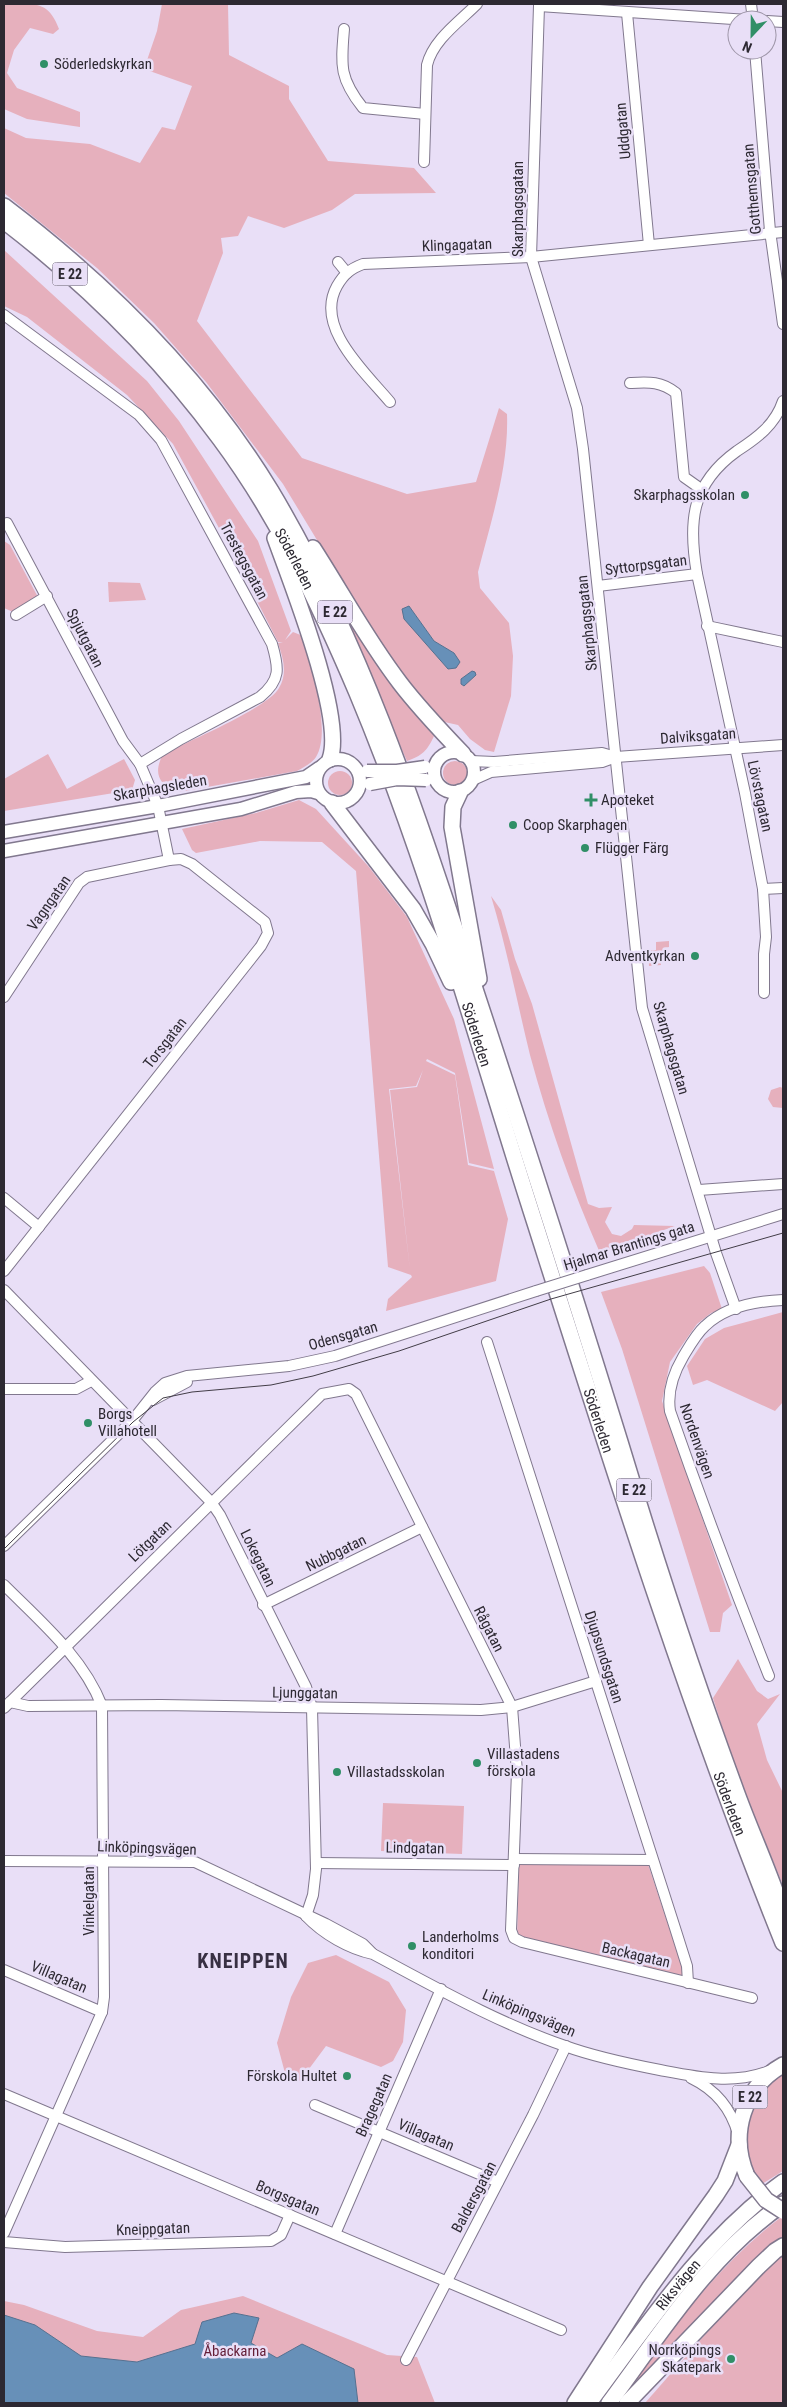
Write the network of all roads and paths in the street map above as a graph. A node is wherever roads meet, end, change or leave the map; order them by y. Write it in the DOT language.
graph roads {
  1 [pos="477,4"];
  2 [pos="538,5"];
  3 [pos="627,13"];
  4 [pos="727,19"];
  5 [pos="344,29"];
  6 [pos="756,60"];
  7 [pos="426,114"];
  8 [pos="424,162"];
  9 [pos="4,206"];
  10 [pos="4,221"];
  11 [pos="770,232"];
  12 [pos="783,232"];
  13 [pos="649,246"];
  14 [pos="531,257"];
  15 [pos="338,262"];
  16 [pos="347,273"];
  17 [pos="4,315"];
  18 [pos="783,324"];
  19 [pos="630,383"];
  20 [pos="783,401"];
  21 [pos="390,402"];
  22 [pos="270,489"];
  23 [pos="701,489"];
  24 [pos="263,503"];
  25 [pos="7,523"];
  26 [pos="697,574"];
  27 [pos="598,586"];
  28 [pos="47,596"];
  29 [pos="16,615"];
  30 [pos="707,626"];
  31 [pos="783,642"];
  32 [pos="783,745"];
  33 [pos="735,748"];
  34 [pos="467,757"];
  35 [pos="616,757"];
  36 [pos="140,764"];
  37 [pos="325,764"];
  38 [pos="430,764"];
  39 [pos="354,765"];
  40 [pos="473,780"];
  41 [pos="439,786"];
  42 [pos="357,792"];
  43 [pos="460,792"];
  44 [pos="318,793"];
  45 [pos="332,803"];
  46 [pos="158,806"];
  47 [pos="162,824"];
  48 [pos="4,832"];
  49 [pos="4,851"];
  50 [pos="169,860"];
  51 [pos="783,888"];
  52 [pos="763,889"];
  53 [pos="764,993"];
  54 [pos="4,997"];
  55 [pos="483,1034"];
  56 [pos="783,1184"];
  57 [pos="699,1190"];
  58 [pos="4,1198"];
  59 [pos="783,1214"];
  60 [pos="39,1227"];
  61 [pos="711,1236"];
  62 [pos="4,1271"];
  63 [pos="4,1290"];
  64 [pos="783,1300"];
  65 [pos="484,1308"];
  66 [pos="736,1309"];
  67 [pos="487,1342"];
  68 [pos="91,1381"];
  69 [pos="4,1389"];
  70 [pos="318,1397"];
  71 [pos="132,1421"];
  72 [pos="211,1502"];
  73 [pos="422,1526"];
  74 [pos="4,1546"];
  75 [pos="4,1585"];
  76 [pos="264,1605"];
  77 [pos="64,1646"];
  78 [pos="769,1676"];
  79 [pos="596,1681"];
  80 [pos="7,1705"];
  81 [pos="102,1706"];
  82 [pos="512,1707"];
  83 [pos="312,1708"];
  84 [pos="652,1860"];
  85 [pos="4,1861"];
  86 [pos="104,1861"];
  87 [pos="514,1862"];
  88 [pos="316,1863"];
  89 [pos="774,1887"];
  90 [pos="783,1903"];
  91 [pos="783,1913"];
  92 [pos="306,1916"];
  93 [pos="514,1938"];
  94 [pos="783,1943"];
  95 [pos="4,1970"];
  96 [pos="688,1983"];
  97 [pos="441,1989"];
  98 [pos="752,1998"];
  99 [pos="102,2012"];
  100 [pos="566,2046"];
  101 [pos="780,2067"];
  102 [pos="684,2075"];
  103 [pos="4,2094"];
  104 [pos="314,2105"];
  105 [pos="56,2116"];
  106 [pos="379,2131"];
  107 [pos="739,2140"];
  108 [pos="498,2182"];
  109 [pos="783,2182"];
  110 [pos="783,2204"];
  111 [pos="783,2211"];
  112 [pos="290,2215"];
  113 [pos="4,2233"];
  114 [pos="335,2234"];
  115 [pos="4,2242"];
  116 [pos="783,2246"];
  117 [pos="446,2281"];
  118 [pos="561,2330"];
  119 [pos="406,2360"];
  120 [pos="575,2403"];
  121 [pos="589,2403"];
  122 [pos="609,2403"];
  123 [pos="627,2403"];
  1 -- 7 [label="street"];
  2 -- 3 [label="street"];
  2 -- 14 [label="street, Skarphagsgatan"];
  3 -- 4 [label="street"];
  3 -- 13 [label="street, Uddgatan"];
  5 -- 7 [label="street"];
  6 -- 11 [label="street, Gotthemsgatan"];
  7 -- 8 [label="street"];
  9 -- 22 [label="highway, Söderleden / E 22"];
  10 -- 24 [label="highway, Söderleden / E 22"];
  11 -- 12 [label="street, Klingagatan"];
  11 -- 13 [label="street, Klingagatan"];
  11 -- 18 [label="street, Gotthemsgatan"];
  13 -- 14 [label="street, Klingagatan"];
  14 -- 16 [label="street, Klingagatan"];
  14 -- 27 [label="street, Skarphagsgatan"];
  15 -- 16 [label="street"];
  16 -- 21 [label="street"];
  17 -- 36 [label="street, Trestegsgatan"];
  19 -- 23 [label="street"];
  20 -- 23 [label="street, Lövstagatan"];
  22 -- 34 [label="highway"];
  22 -- 55 [label="highway, Söderleden / E 22"];
  23 -- 26 [label="street, Lövstagatan"];
  24 -- 37 [label="highway"];
  24 -- 55 [label="highway, Söderleden / E 22"];
  25 -- 28 [label="street, Spjutgatan"];
  26 -- 27 [label="street, Syttorpsgatan"];
  26 -- 30 [label="street, Lövstagatan"];
  27 -- 35 [label="street, Skarphagsgatan"];
  28 -- 29 [label="street"];
  28 -- 36 [label="street, Spjutgatan"];
  30 -- 31 [label="street"];
  30 -- 33 [label="street, Lövstagatan"];
  32 -- 33 [label="street, Dalviksgatan"];
  33 -- 35 [label="street, Dalviksgatan"];
  33 -- 52 [label="street, Lövstagatan"];
  34 -- 35 [label="street, Dalviksgatan"];
  34 -- 38 [label="main road"];
  34 -- 40 [label="main road"];
  35 -- 40 [label="street, Dalviksgatan"];
  35 -- 57 [label="street, Skarphagsgatan"];
  36 -- 46 [label="street"];
  37 -- 39 [label="main road"];
  37 -- 44 [label="main road"];
  37 -- 46 [label="main road, Skarphagsleden"];
  38 -- 39 [label="main road, bridge"];
  38 -- 41 [label="main road"];
  39 -- 42 [label="main road"];
  40 -- 43 [label="main road"];
  41 -- 42 [label="main road, bridge"];
  41 -- 43 [label="main road"];
  42 -- 45 [label="main road"];
  43 -- 55 [label="highway"];
  44 -- 45 [label="main road"];
  44 -- 47 [label="main road"];
  45 -- 55 [label="highway"];
  46 -- 47 [label="street"];
  46 -- 48 [label="main road, Skarphagsleden"];
  47 -- 49 [label="main road"];
  47 -- 50 [label="street"];
  50 -- 54 [label="street, Vagngatan"];
  50 -- 60 [label="street, Torsgatan"];
  51 -- 52 [label="street"];
  52 -- 53 [label="street, Lövstagatan"];
  55 -- 89 [label="highway, Söderleden / E 22"];
  55 -- 94 [label="highway, Söderleden / E 22"];
  56 -- 57 [label="street"];
  57 -- 61 [label="street, Skarphagsgatan"];
  58 -- 60 [label="street"];
  59 -- 61 [label="street, Hjalmar Brantings gata"];
  60 -- 62 [label="street, Torsgatan"];
  61 -- 65 [label="street, Hjalmar Brantings gata, bridge"];
  61 -- 66 [label="street"];
  63 -- 68 [label="street, Lokegatan"];
  64 -- 66 [label="street, Nordenvägen"];
  65 -- 71 [label="street, Odensgatan"];
  66 -- 78 [label="street, Nordenvägen"];
  67 -- 79 [label="street, Djupsundsgatan"];
  68 -- 69 [label="street"];
  68 -- 71 [label="street, Lokegatan"];
  70 -- 72 [label="street, Lötgatan"];
  70 -- 73 [label="street, Rågatan"];
  71 -- 72 [label="street, Lokegatan"];
  71 -- 74 [label="street, Odensgatan"];
  72 -- 76 [label="street, Lokegatan"];
  72 -- 77 [label="street, Lötgatan"];
  73 -- 76 [label="street, Nubbgatan"];
  73 -- 82 [label="street, Rågatan"];
  75 -- 77 [label="street, Vinkelgatan"];
  76 -- 83 [label="street, Lokegatan"];
  77 -- 80 [label="street, Lötgatan"];
  77 -- 81 [label="street, Vinkelgatan"];
  79 -- 82 [label="street, Ljunggatan"];
  79 -- 84 [label="street, Djupsundsgatan"];
  80 -- 81 [label="street, Ljunggatan"];
  81 -- 83 [label="street, Ljunggatan"];
  81 -- 86 [label="street, Vinkelgatan"];
  82 -- 83 [label="street, Ljunggatan"];
  82 -- 87 [label="street, Rågatan"];
  83 -- 88 [label="street, Lokegatan"];
  84 -- 87 [label="street, Lindgatan"];
  84 -- 96 [label="street, Djupsundsgatan"];
  85 -- 86 [label="street, Linköpingsvägen"];
  86 -- 92 [label="street, Linköpingsvägen"];
  86 -- 99 [label="street, Vinkelgatan"];
  87 -- 88 [label="street, Lindgatan"];
  87 -- 93 [label="street, Rågatan"];
  88 -- 92 [label="street, Lokegatan"];
  89 -- 90 [label="highway, E 22"];
  89 -- 91 [label="highway, Söderleden"];
  92 -- 97 [label="street, Linköpingsvägen"];
  93 -- 96 [label="street, Backagatan"];
  95 -- 99 [label="street, Villagatan"];
  96 -- 98 [label="street, Backagatan"];
  97 -- 100 [label="street, Linköpingsvägen"];
  97 -- 106 [label="street, Bragegatan"];
  99 -- 105 [label="street, Vinkelgatan"];
  100 -- 102 [label="street, Linköpingsvägen"];
  100 -- 108 [label="street, Baldersgatan"];
  101 -- 102 [label="street, Linköpingsvägen"];
  101 -- 107 [label="highway, E 22"];
  102 -- 107 [label="street, Linköpingsvägen"];
  103 -- 105 [label="street, Borgsgatan"];
  104 -- 106 [label="street, Villagatan"];
  105 -- 112 [label="street, Borgsgatan"];
  105 -- 113 [label="street, Vinkelgatan"];
  106 -- 108 [label="street, Villagatan"];
  106 -- 114 [label="street, Bragegatan"];
  107 -- 111 [label="highway, E 22, bridge"];
  107 -- 120 [label="highway"];
  108 -- 117 [label="street, Baldersgatan"];
  109 -- 121 [label="highway, Riksvägen"];
  110 -- 122 [label="highway, Riksvägen"];
  112 -- 114 [label="street, Borgsgatan"];
  112 -- 115 [label="street, Kneippgatan"];
  114 -- 117 [label="street, Borgsgatan"];
  116 -- 123 [label="highway"];
  117 -- 118 [label="street, Borgsgatan"];
  117 -- 119 [label="street, Baldersgatan"];
}
